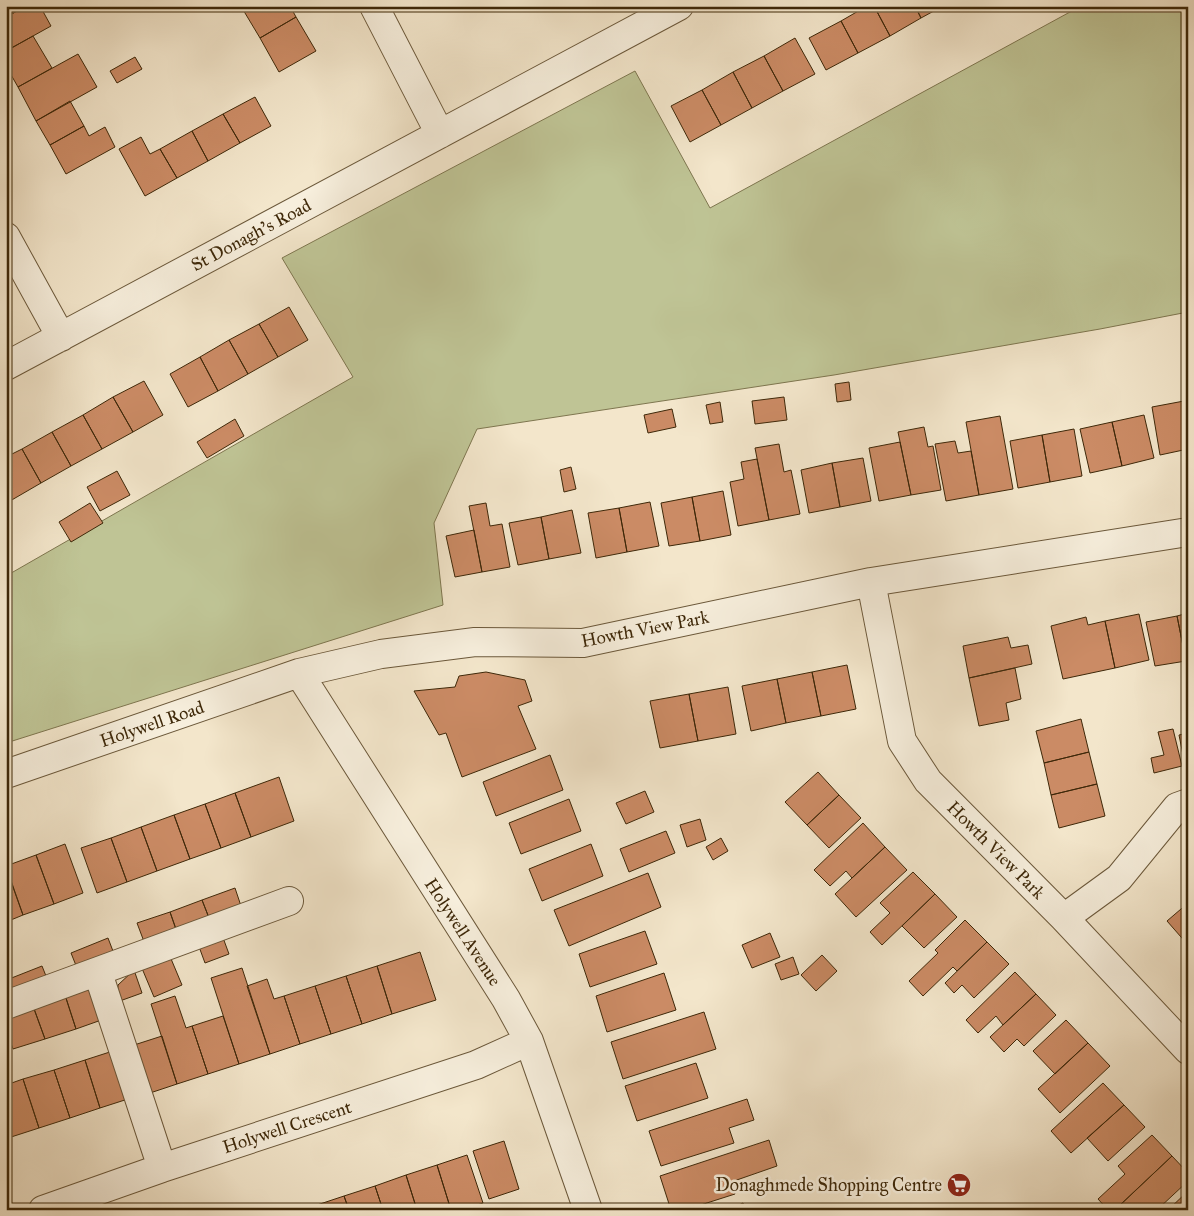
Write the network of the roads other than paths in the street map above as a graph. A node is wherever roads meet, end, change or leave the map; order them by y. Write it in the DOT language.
graph roads {
  1 [pos="374,6"];
  2 [pos="678,6"];
  3 [pos="440,134"];
  4 [pos="6,237"];
  5 [pos="61,337"];
  6 [pos="6,366"];
  7 [pos="1188,532"];
  8 [pos="871,582"];
  9 [pos="299,674"];
  10 [pos="6,774"];
  11 [pos="1188,803"];
  12 [pos="289,901"];
  13 [pos="1064,918"];
  14 [pos="98,973"];
  15 [pos="6,1005"];
  16 [pos="529,1041"];
  17 [pos="1188,1050"];
  18 [pos="162,1168"];
  19 [pos="43,1210"];
  20 [pos="588,1210"];
  1 -- 3 [label="street"];
  2 -- 3 [label="street, St Donagh's Road"];
  3 -- 5 [label="street, St Donagh's Road"];
  4 -- 5 [label="street"];
  5 -- 6 [label="street, St Donagh's Road"];
  7 -- 8 [label="street, Howth View Park"];
  8 -- 9 [label="street, Howth View Park"];
  8 -- 13 [label="street, Howth View Park"];
  9 -- 10 [label="street, Holywell Road"];
  9 -- 16 [label="street, Holywell Avenue"];
  11 -- 13 [label="street"];
  12 -- 14 [label="street"];
  13 -- 17 [label="street, Howth View Park"];
  14 -- 15 [label="street"];
  14 -- 18 [label="street"];
  16 -- 18 [label="street, Holywell Crescent"];
  16 -- 20 [label="street, Holywell Avenue"];
  18 -- 19 [label="street, Holywell Crescent"];
}
